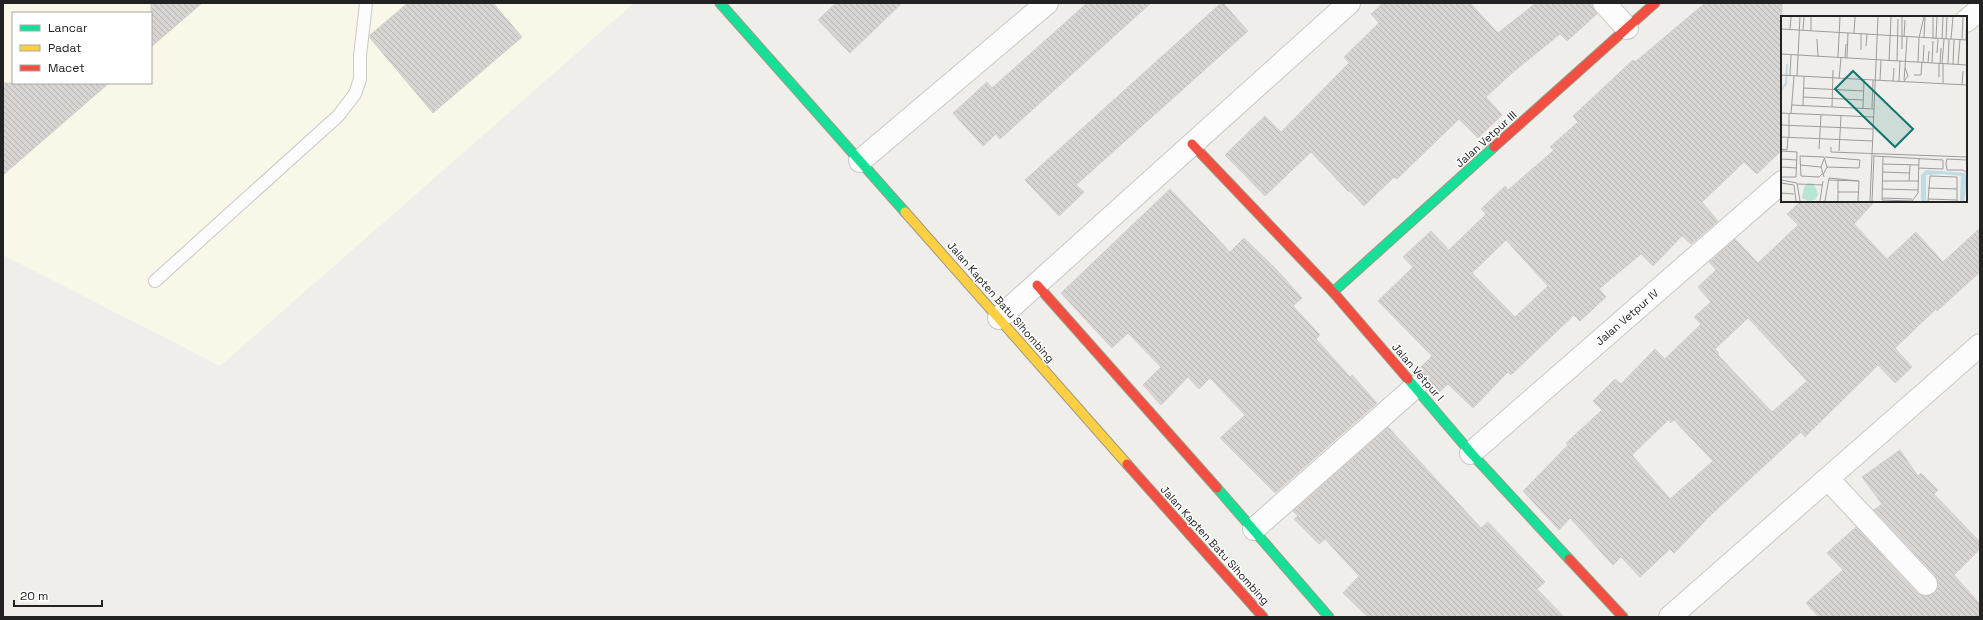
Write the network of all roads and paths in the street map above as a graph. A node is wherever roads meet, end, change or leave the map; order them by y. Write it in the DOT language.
graph roads {
  1 [pos="366,3"];
  2 [pos="720,3"];
  3 [pos="1047,3"];
  4 [pos="1349,3"];
  5 [pos="1604,3"];
  6 [pos="1655,3"];
  7 [pos="1980,9"];
  8 [pos="1967,20"];
  9 [pos="1627,28"];
  10 [pos="1192,144"];
  11 [pos="860,161"];
  12 [pos="1781,183"];
  13 [pos="155,281"];
  14 [pos="1038,285"];
  15 [pos="1333,292"];
  16 [pos="999,318"];
  17 [pos="1980,345"];
  18 [pos="1415,387"];
  19 [pos="1472,452"];
  20 [pos="1828,479"];
  21 [pos="1254,529"];
  22 [pos="1926,584"];
  23 [pos="1263,617"];
  24 [pos="1329,617"];
  25 [pos="1623,617"];
  26 [pos="1670,617"];
  1 -- 13 [label="lane"];
  2 -- 11 [label="street, Jalan Kapten Batu Sihombing"];
  3 -- 11 [label="street"];
  4 -- 10 [label="street"];
  5 -- 9 [label="street"];
  6 -- 9 [label="street, Jalan Vetpur III"];
  7 -- 8 [label="street"];
  9 -- 15 [label="street, Jalan Vetpur III"];
  10 -- 14 [label="street"];
  10 -- 15 [label="street, Jalan Vetpur I"];
  11 -- 16 [label="street, Jalan Kapten Batu Sihombing"];
  12 -- 19 [label="street, Jalan Vetpur IV"];
  14 -- 16 [label="street"];
  14 -- 21 [label="street"];
  15 -- 18 [label="street, Jalan Vetpur I"];
  16 -- 23 [label="street, Jalan Kapten Batu Sihombing"];
  17 -- 20 [label="street"];
  18 -- 19 [label="street, Jalan Vetpur I"];
  18 -- 21 [label="street"];
  19 -- 25 [label="street, Jalan Vetpur I"];
  20 -- 22 [label="street"];
  20 -- 26 [label="street"];
  21 -- 24 [label="street"];
}
